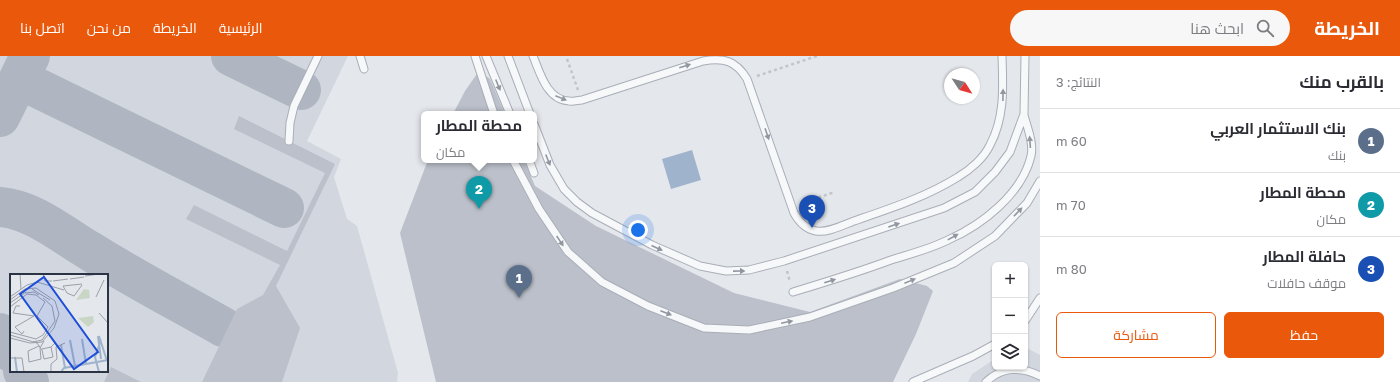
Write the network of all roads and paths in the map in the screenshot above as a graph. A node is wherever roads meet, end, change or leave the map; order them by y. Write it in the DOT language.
graph roads {
  1 [pos="318,56"];
  2 [pos="360,56"];
  3 [pos="475,56"];
  4 [pos="486,56"];
  5 [pos="508,56"];
  6 [pos="533,56"];
  7 [pos="817,56"];
  8 [pos="1002,56"];
  9 [pos="1025,56"];
  10 [pos="567,59"];
  11 [pos="364,70"];
  12 [pos="747,79"];
  13 [pos="582,100"];
  14 [pos="493,111"];
  15 [pos="509,111"];
  16 [pos="529,111"];
  17 [pos="1024,114"];
  18 [pos="537,132"];
  19 [pos="289,141"];
  20 [pos="515,163"];
  21 [pos="530,163"];
  22 [pos="534,173"];
  23 [pos="1040,181"];
  24 [pos="835,192"];
  25 [pos="792,206"];
  26 [pos="784,261"];
  27 [pos="793,292"];
  28 [pos="1040,298"];
  29 [pos="1028,316"];
  30 [pos="992,346"];
  31 [pos="1040,376"];
  32 [pos="913,382"];
  33 [pos="986,382"];
  1 -- 19 [label="lane"];
  2 -- 11 [label="lane"];
  3 -- 14 [label="lane"];
  4 -- 15 [label="lane, one-way"];
  5 -- 16 [label="lane"];
  6 -- 13 [label="lane, one-way"];
  7 -- 12 [label="path"];
  25 -- 8 [label="lane, one-way"];
  9 -- 17 [label="lane"];
  10 -- 13 [label="path"];
  13 -- 12 [label="lane, one-way"];
  12 -- 25 [label="lane, one-way"];
  26 -- 17 [label="lane, one-way"];
  27 -- 17 [label="lane, one-way"];
  18 -- 26 [label="lane, one-way"];
  20 -- 23 [label="lane, one-way"];
  21 -- 22 [label="lane"];
  24 -- 25 [label="path"];
  26 -- 27 [label="path"];
  28 -- 29 [label="lane"];
  30 -- 32 [label="lane"];
  31 -- 33 [label="lane"];
}
